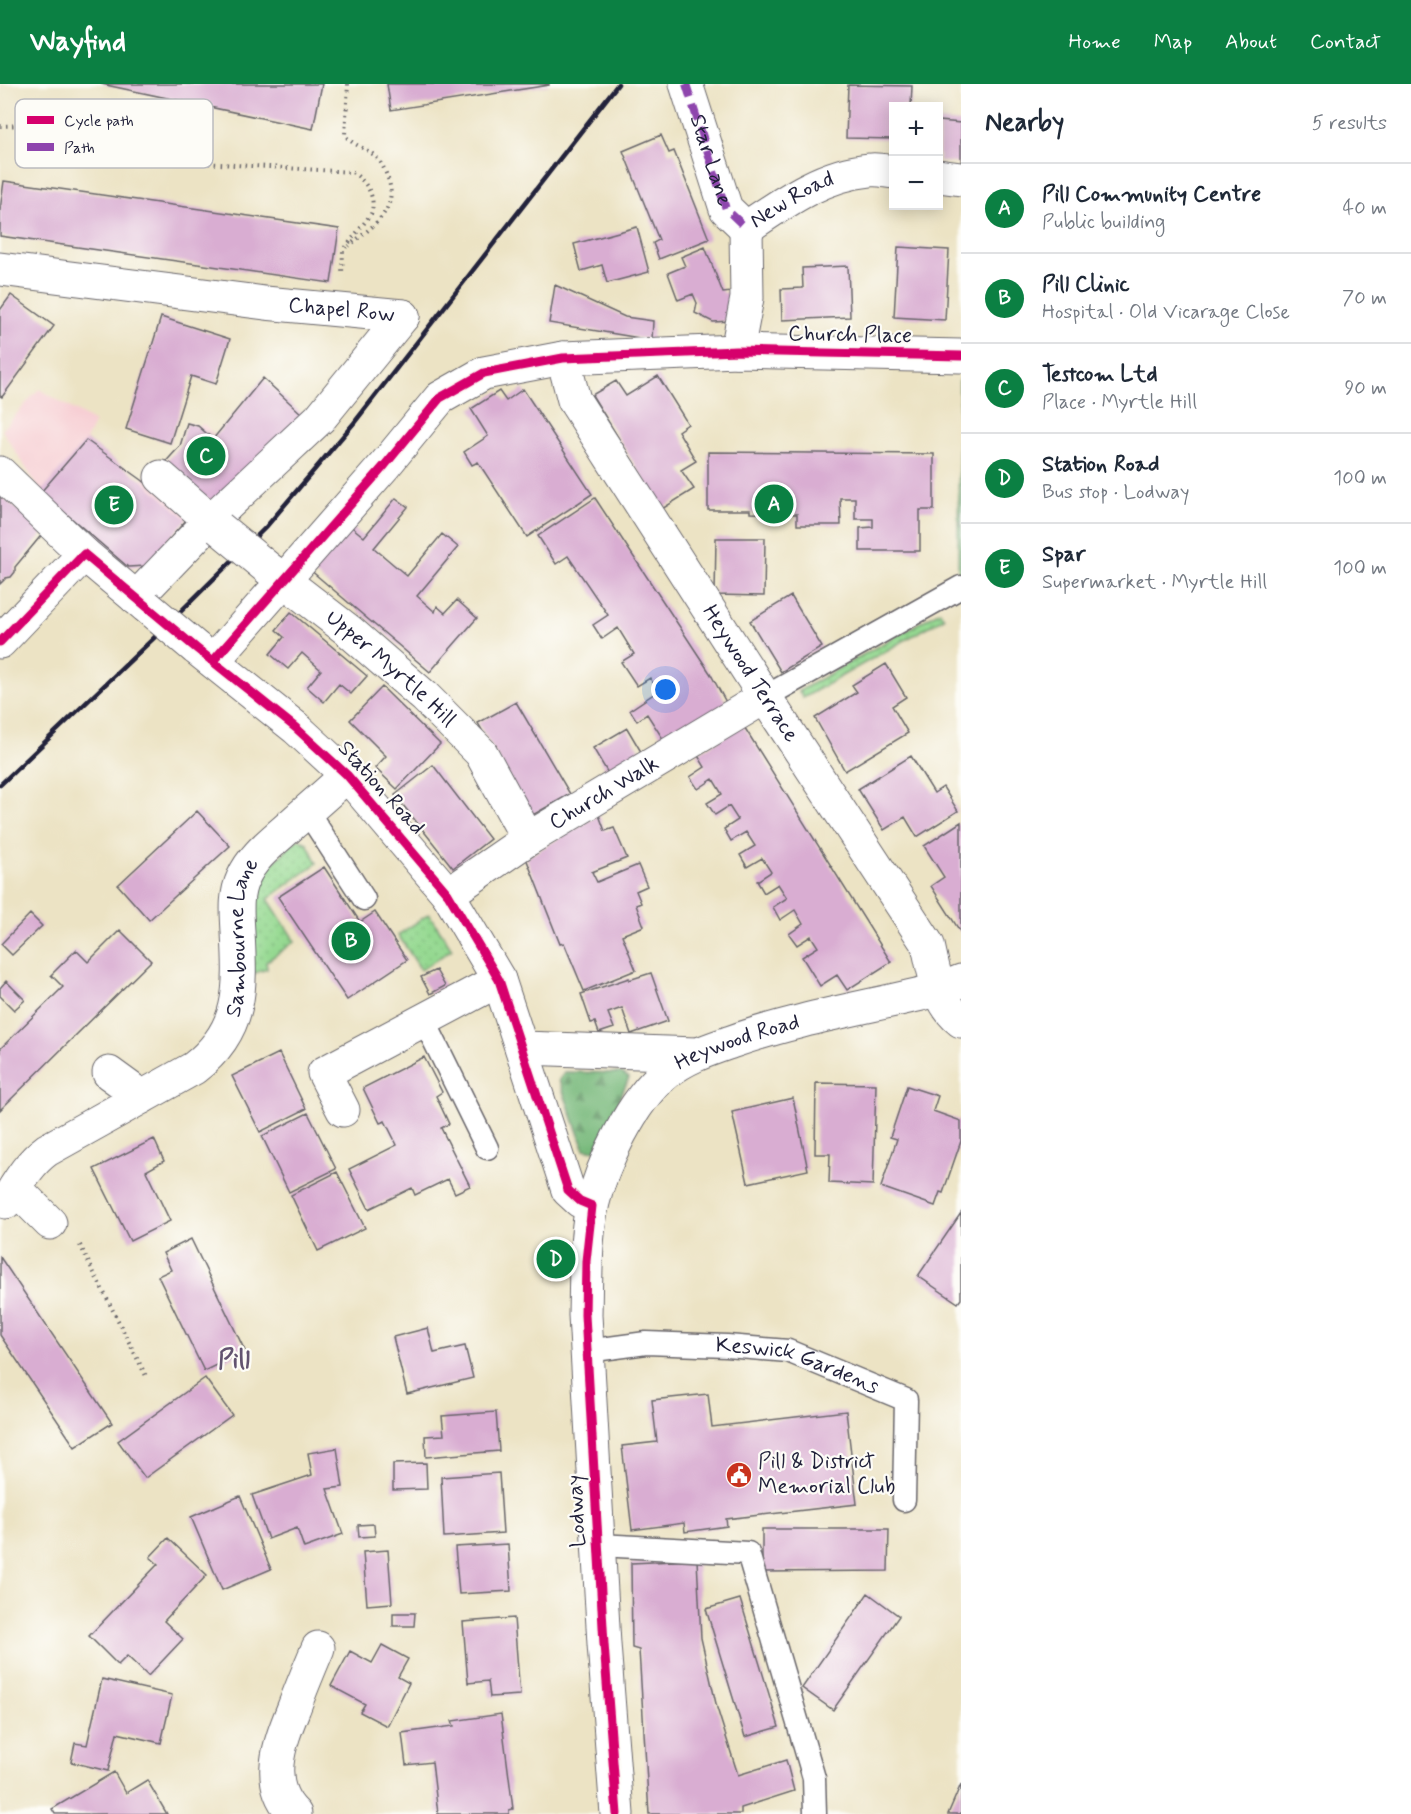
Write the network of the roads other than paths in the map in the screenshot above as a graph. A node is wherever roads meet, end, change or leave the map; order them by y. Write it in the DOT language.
graph roads {
  1 [pos="686,84"];
  2 [pos="889,171"];
  3 [pos="943,176"];
  4 [pos="961,178"];
  5 [pos="746,228"];
  6 [pos="0,269"];
  7 [pos="737,351"];
  8 [pos="961,356"];
  9 [pos="563,358"];
  10 [pos="0,473"];
  11 [pos="162,477"];
  12 [pos="214,525"];
  13 [pos="84,554"];
  14 [pos="277,576"];
  15 [pos="961,587"];
  16 [pos="141,602"];
  17 [pos="0,642"];
  18 [pos="204,654"];
  19 [pos="765,697"];
  20 [pos="347,775"];
  21 [pos="307,811"];
  22 [pos="528,839"];
  23 [pos="448,894"];
  24 [pos="364,899"];
  25 [pos="499,980"];
  26 [pos="950,985"];
  27 [pos="424,1020"];
  28 [pos="961,1021"];
  29 [pos="523,1048"];
  30 [pos="696,1054"];
  31 [pos="109,1072"];
  32 [pos="142,1097"];
  33 [pos="343,1110"];
  34 [pos="488,1148"];
  35 [pos="592,1206"];
  36 [pos="50,1223"];
  37 [pos="587,1351"];
  38 [pos="904,1500"];
  39 [pos="599,1545"];
  40 [pos="318,1647"];
  41 [pos="295,1814"];
  42 [pos="617,1814"];
  43 [pos="815,1814"];
  1 -- 5 [label="street, Star Lane"];
  2 -- 5 [label="street, New Road"];
  3 -- 4 [label="street"];
  5 -- 7 [label="street, New Road"];
  6 -- 12 [label="street, Chapel Row"];
  7 -- 8 [label="street, Church Place"];
  7 -- 9 [label="street, Church Place"];
  9 -- 14 [label="street, Church Place"];
  9 -- 19 [label="street, Heywood Terrace"];
  10 -- 13 [label="street, Station Road"];
  11 -- 12 [label="street, Upper Myrtle Hill"];
  12 -- 14 [label="street, Upper Myrtle Hill, bridge"];
  12 -- 16 [label="street, Chapel Row"];
  13 -- 16 [label="street, Station Road"];
  13 -- 17 [label="street"];
  14 -- 18 [label="street, Church Place"];
  14 -- 22 [label="street, Upper Myrtle Hill"];
  15 -- 19 [label="lane"];
  16 -- 18 [label="street, Station Road, bridge"];
  18 -- 20 [label="street, Station Road"];
  19 -- 22 [label="street, Church Walk"];
  19 -- 26 [label="street, Heywood Terrace"];
  20 -- 21 [label="street, Sambourne Lane"];
  20 -- 23 [label="street, Station Road"];
  21 -- 24 [label="lane"];
  21 -- 32 [label="street, Sambourne Lane"];
  22 -- 23 [label="street, Church Walk"];
  23 -- 25 [label="street, Station Road"];
  25 -- 27 [label="street"];
  25 -- 29 [label="street, Station Road"];
  26 -- 28 [label="street, Heywood Terrace"];
  26 -- 30 [label="street, Heywood Road"];
  27 -- 33 [label="street"];
  27 -- 34 [label="lane"];
  29 -- 30 [label="street"];
  29 -- 35 [label="street, Station Road"];
  30 -- 35 [label="street, Heywood Road"];
  31 -- 32 [label="street"];
  32 -- 36 [label="street, Sambourne Lane"];
  35 -- 37 [label="street, Lodway"];
  37 -- 38 [label="lane, Keswick Gardens"];
  37 -- 39 [label="street, Lodway"];
  39 -- 42 [label="street, Lodway"];
  39 -- 43 [label="lane"];
  40 -- 41 [label="street"];
}
